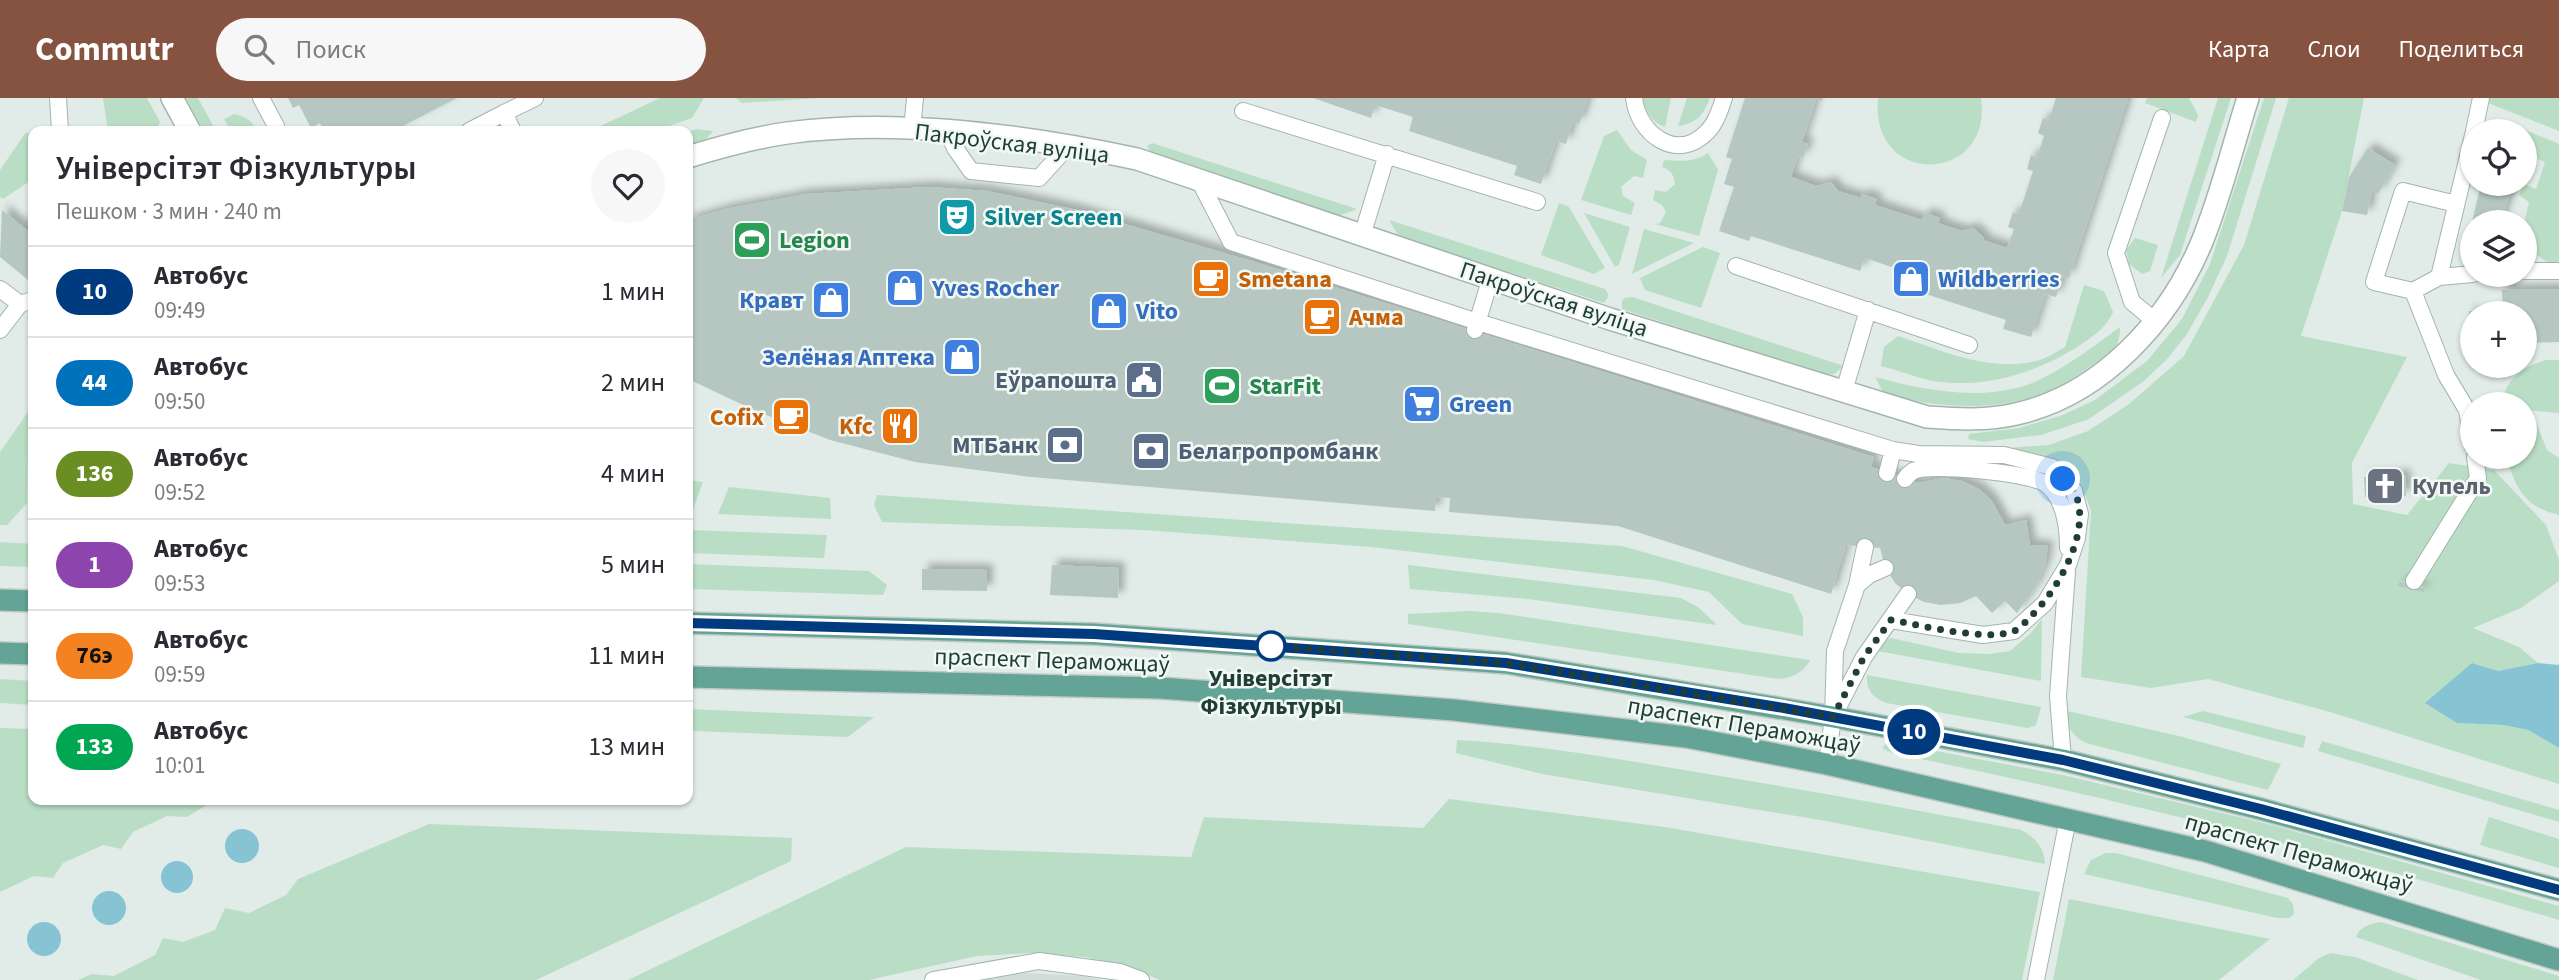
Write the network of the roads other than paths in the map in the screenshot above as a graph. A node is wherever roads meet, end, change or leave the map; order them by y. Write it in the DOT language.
graph roads {
  1 [pos="58,98"];
  2 [pos="172,98"];
  3 [pos="261,98"];
  4 [pos="535,98"];
  5 [pos="915,98"];
  6 [pos="1634,98"];
  7 [pos="1724,98"];
  8 [pos="2248,98"];
  9 [pos="2481,98"];
  10 [pos="1243,111"];
  11 [pos="504,114"];
  12 [pos="2162,118"];
  13 [pos="2476,119"];
  14 [pos="60,126"];
  15 [pos="187,126"];
  16 [pos="276,126"];
  17 [pos="480,126"];
  18 [pos="510,126"];
  19 [pos="912,130"];
  20 [pos="948,132"];
  21 [pos="1069,145"];
  22 [pos="1387,154"];
  23 [pos="693,156"];
  24 [pos="1199,180"];
  25 [pos="2460,187"];
  26 [pos="1536,202"];
  27 [pos="2456,204"];
  28 [pos="1362,236"];
  29 [pos="1736,266"];
  30 [pos="2537,271"];
  31 [pos="2559,271"];
  32 [pos="2460,275"];
  33 [pos="1490,277"];
  34 [pos="2439,277"];
  35 [pos="0,289"];
  36 [pos="2413,292"];
  37 [pos="27,302"];
  38 [pos="1868,310"];
  39 [pos="2155,321"];
  40 [pos="1476,326"];
  41 [pos="0,331"];
  42 [pos="1969,345"];
  43 [pos="1844,391"];
  44 [pos="2460,398"];
  45 [pos="1893,450"];
  46 [pos="2477,469"];
  47 [pos="1886,473"];
  48 [pos="1905,479"];
  49 [pos="1865,547"];
  50 [pos="2068,565"];
  51 [pos="1885,568"];
  52 [pos="2414,581"];
  53 [pos="1857,585"];
  54 [pos="1908,594"];
  55 [pos="0,600"];
  56 [pos="28,601"];
  57 [pos="1891,620"];
  58 [pos="693,623"];
  59 [pos="0,653"];
  60 [pos="28,654"];
  61 [pos="693,677"];
  62 [pos="1833,717"];
  63 [pos="2063,760"];
  64 [pos="1827,764"];
  65 [pos="2068,819"];
  66 [pos="2559,890"];
  67 [pos="2559,960"];
  68 [pos="933,980"];
  69 [pos="1140,980"];
  70 [pos="2036,980"];
  1 -- 14 [label="lane"];
  2 -- 15 [label="street"];
  3 -- 16 [label="lane"];
  4 -- 11 [label="lane"];
  5 -- 19 [label="lane"];
  6 -- 7 [label="lane"];
  8 -- 39 [label="street, Пакроўская вуліца"];
  9 -- 13 [label="lane"];
  10 -- 22 [label="lane"];
  11 -- 17 [label="lane"];
  11 -- 18 [label="lane"];
  12 -- 39 [label="lane"];
  19 -- 20 [label="street, Пакроўская вуліца"];
  19 -- 23 [label="street, Пакроўская вуліца"];
  20 -- 21 [label="street, Пакроўская вуліца"];
  20 -- 21 [label="lane"];
  21 -- 24 [label="street, Пакроўская вуліца"];
  22 -- 26 [label="lane"];
  22 -- 28 [label="lane"];
  24 -- 28 [label="street, Пакроўская вуліца"];
  24 -- 40 [label="lane"];
  25 -- 27 [label="lane"];
  27 -- 34 [label="lane"];
  27 -- 36 [label="lane"];
  28 -- 33 [label="street, Пакроўская вуліца"];
  29 -- 38 [label="lane"];
  30 -- 31 [label="lane"];
  32 -- 34 [label="lane"];
  33 -- 40 [label="lane"];
  33 -- 43 [label="street, Пакроўская вуліца"];
  34 -- 36 [label="lane"];
  35 -- 37 [label="lane"];
  36 -- 44 [label="lane"];
  37 -- 41 [label="lane"];
  38 -- 42 [label="lane"];
  38 -- 43 [label="lane"];
  39 -- 43 [label="street, Пакроўская вуліца"];
  40 -- 45 [label="lane"];
  45 -- 47 [label="lane"];
  45 -- 50 [label="lane"];
  46 -- 52 [label="lane"];
  48 -- 50 [label="lane"];
  49 -- 53 [label="lane"];
  50 -- 57 [label="lane"];
  50 -- 63 [label="lane"];
  51 -- 53 [label="lane"];
  53 -- 62 [label="lane"];
  54 -- 57 [label="lane"];
  55 -- 56 [label="main road"];
  57 -- 62 [label="lane"];
  58 -- 62 [label="main road, праспект Пераможцаў"];
  59 -- 60 [label="main road"];
  61 -- 64 [label="main road, праспект Пераможцаў"];
  62 -- 63 [label="main road, праспект Пераможцаў"];
  62 -- 64 [label="lane"];
  63 -- 66 [label="main road, праспект Пераможцаў"];
  64 -- 65 [label="main road, праспект Пераможцаў"];
  65 -- 67 [label="main road, праспект Пераможцаў"];
  65 -- 70 [label="lane"];
  68 -- 69 [label="lane"];
}
